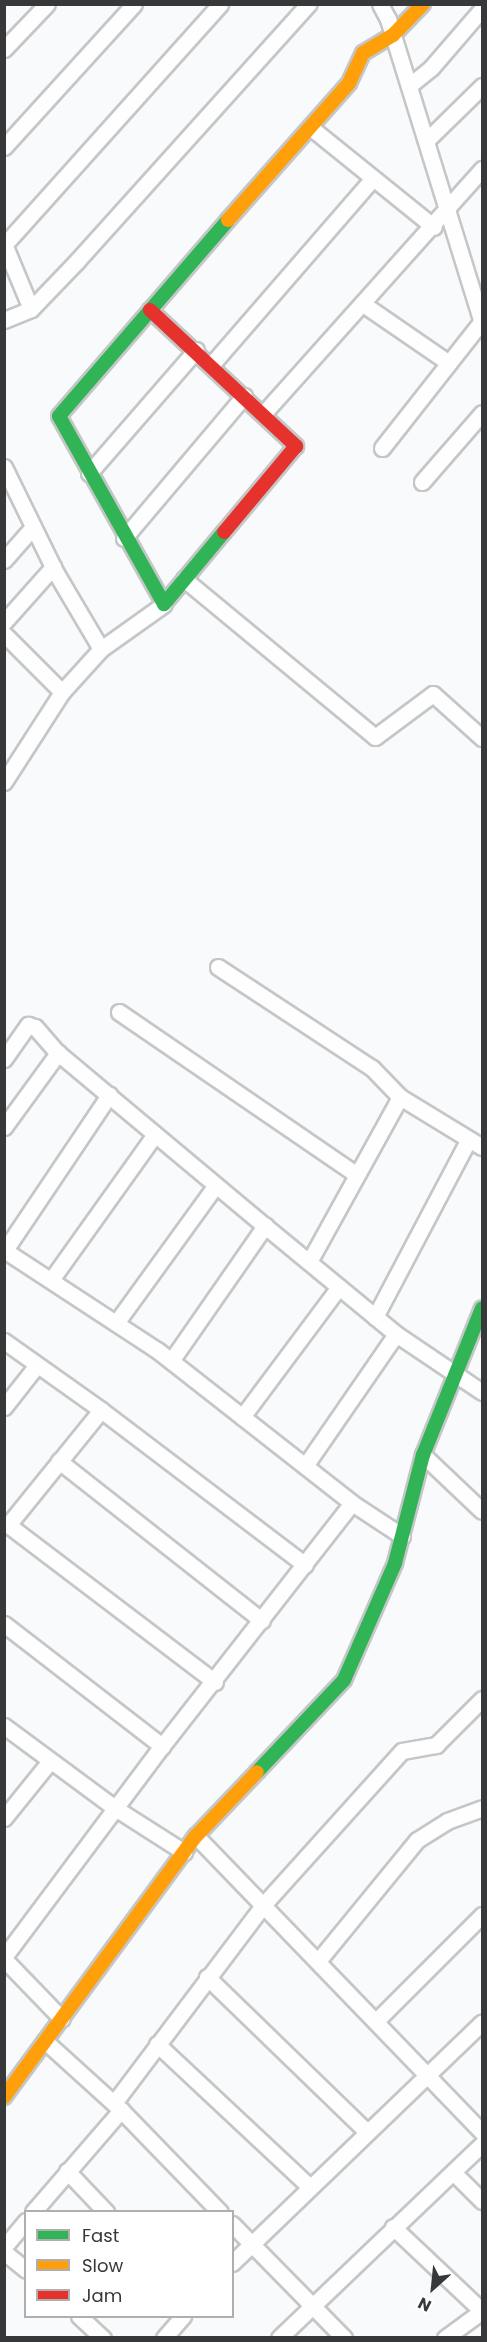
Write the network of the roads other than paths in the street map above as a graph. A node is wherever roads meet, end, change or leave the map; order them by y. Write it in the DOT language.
graph roads {
  1 [pos="47,4"];
  2 [pos="135,4"];
  3 [pos="220,4"];
  4 [pos="308,4"];
  5 [pos="380,4"];
  6 [pos="423,4"];
  7 [pos="483,9"];
  8 [pos="393,35"];
  9 [pos="4,49"];
  10 [pos="410,85"];
  11 [pos="483,86"];
  12 [pos="310,127"];
  13 [pos="427,140"];
  14 [pos="4,147"];
  15 [pos="483,170"];
  16 [pos="373,178"];
  17 [pos="449,210"];
  18 [pos="434,227"];
  19 [pos="4,244"];
  20 [pos="478,283"];
  21 [pos="363,304"];
  22 [pos="31,309"];
  23 [pos="150,310"];
  24 [pos="4,320"];
  25 [pos="482,321"];
  26 [pos="196,350"];
  27 [pos="449,363"];
  28 [pos="212,364"];
  29 [pos="244,396"];
  30 [pos="483,413"];
  31 [pos="262,414"];
  32 [pos="382,448"];
  33 [pos="5,473"];
  34 [pos="89,473"];
  35 [pos="422,482"];
  36 [pos="33,527"];
  37 [pos="124,538"];
  38 [pos="4,560"];
  39 [pos="53,567"];
  40 [pos="184,579"];
  41 [pos="164,604"];
  42 [pos="4,622"];
  43 [pos="4,633"];
  44 [pos="101,649"];
  45 [pos="62,692"];
  46 [pos="483,738"];
  47 [pos="4,782"];
  48 [pos="218,967"];
  49 [pos="119,1012"];
  50 [pos="58,1053"];
  51 [pos="4,1059"];
  52 [pos="109,1095"];
  53 [pos="400,1097"];
  54 [pos="4,1127"];
  55 [pos="155,1134"];
  56 [pos="469,1139"];
  57 [pos="483,1147"];
  58 [pos="356,1174"];
  59 [pos="216,1185"];
  60 [pos="265,1226"];
  61 [pos="5,1250"];
  62 [pos="309,1262"];
  63 [pos="51,1280"];
  64 [pos="339,1287"];
  65 [pos="483,1308"];
  66 [pos="375,1317"];
  67 [pos="116,1323"];
  68 [pos="396,1334"];
  69 [pos="4,1341"];
  70 [pos="171,1361"];
  71 [pos="38,1365"];
  72 [pos="454,1374"];
  73 [pos="483,1392"];
  74 [pos="4,1407"];
  75 [pos="101,1410"];
  76 [pos="242,1417"];
  77 [pos="423,1455"];
  78 [pos="59,1461"];
  79 [pos="304,1466"];
  80 [pos="352,1503"];
  81 [pos="483,1511"];
  82 [pos="6,1524"];
  83 [pos="402,1536"];
  84 [pos="305,1566"];
  85 [pos="262,1621"];
  86 [pos="4,1624"];
  87 [pos="215,1682"];
  88 [pos="483,1699"];
  89 [pos="4,1726"];
  90 [pos="162,1746"];
  91 [pos="50,1761"];
  92 [pos="114,1808"];
  93 [pos="483,1808"];
  94 [pos="4,1818"];
  95 [pos="196,1836"];
  96 [pos="184,1852"];
  97 [pos="264,1904"];
  98 [pos="483,1915"];
  99 [pos="4,1958"];
  100 [pos="318,1961"];
  101 [pos="207,1977"];
  102 [pos="62,2019"];
  103 [pos="376,2021"];
  104 [pos="483,2022"];
  105 [pos="45,2041"];
  106 [pos="157,2044"];
  107 [pos="429,2076"];
  108 [pos="4,2097"];
  109 [pos="118,2107"];
  110 [pos="368,2132"];
  111 [pos="483,2132"];
  112 [pos="483,2144"];
  113 [pos="67,2171"];
  114 [pos="453,2172"];
  115 [pos="310,2187"];
  116 [pos="483,2201"];
  117 [pos="34,2210"];
  118 [pos="105,2210"];
  119 [pos="219,2210"];
  120 [pos="24,2223"];
  121 [pos="234,2226"];
  122 [pos="393,2227"];
  123 [pos="251,2244"];
  124 [pos="4,2247"];
  125 [pos="4,2252"];
  126 [pos="234,2261"];
  127 [pos="24,2268"];
  128 [pos="310,2304"];
  129 [pos="482,2311"];
  130 [pos="81,2318"];
  131 [pos="181,2318"];
  132 [pos="103,2337"];
  133 [pos="164,2337"];
  134 [pos="279,2337"];
  135 [pos="344,2337"];
  136 [pos="445,2337"];
  1 -- 9 [label="street"];
  2 -- 14 [label="street"];
  3 -- 19 [label="street"];
  4 -- 22 [label="street"];
  5 -- 8 [label="street"];
  6 -- 8 [label="street"];
  7 -- 10 [label="street"];
  8 -- 10 [label="street"];
  8 -- 12 [label="street"];
  10 -- 13 [label="street"];
  11 -- 13 [label="street"];
  12 -- 16 [label="street"];
  12 -- 23 [label="street"];
  13 -- 17 [label="street"];
  15 -- 17 [label="street"];
  16 -- 18 [label="street"];
  16 -- 28 [label="street"];
  17 -- 18 [label="street"];
  17 -- 20 [label="street"];
  18 -- 21 [label="street"];
  19 -- 22 [label="street"];
  20 -- 25 [label="street"];
  21 -- 27 [label="street"];
  21 -- 31 [label="street"];
  22 -- 24 [label="street"];
  23 -- 26 [label="street"];
  23 -- 34 [label="street"];
  25 -- 27 [label="street"];
  26 -- 28 [label="street"];
  26 -- 34 [label="street"];
  27 -- 32 [label="street"];
  28 -- 29 [label="street"];
  29 -- 31 [label="street"];
  29 -- 37 [label="street"];
  30 -- 35 [label="street"];
  31 -- 40 [label="street"];
  33 -- 36 [label="street"];
  34 -- 37 [label="street"];
  36 -- 38 [label="street"];
  36 -- 39 [label="street"];
  37 -- 41 [label="street"];
  39 -- 42 [label="street"];
  39 -- 44 [label="street"];
  40 -- 41 [label="street"];
  40 -- 46 [label="street"];
  41 -- 44 [label="street"];
  43 -- 45 [label="street"];
  44 -- 45 [label="street"];
  45 -- 47 [label="street"];
  48 -- 53 [label="street"];
  49 -- 58 [label="street"];
  50 -- 51 [label="street"];
  50 -- 52 [label="street"];
  50 -- 54 [label="street"];
  52 -- 55 [label="street"];
  52 -- 61 [label="street"];
  53 -- 56 [label="street"];
  53 -- 58 [label="street"];
  55 -- 59 [label="street"];
  55 -- 63 [label="street"];
  56 -- 57 [label="street"];
  56 -- 66 [label="street"];
  58 -- 62 [label="street"];
  59 -- 60 [label="street"];
  59 -- 67 [label="street"];
  60 -- 62 [label="street"];
  60 -- 70 [label="street"];
  61 -- 63 [label="street"];
  62 -- 64 [label="street"];
  63 -- 67 [label="street"];
  64 -- 66 [label="street"];
  64 -- 76 [label="street"];
  65 -- 72 [label="street"];
  66 -- 68 [label="street"];
  67 -- 70 [label="street"];
  68 -- 72 [label="street"];
  68 -- 79 [label="street"];
  69 -- 71 [label="street"];
  70 -- 76 [label="street"];
  71 -- 74 [label="street"];
  71 -- 75 [label="street"];
  72 -- 73 [label="street"];
  72 -- 77 [label="street"];
  75 -- 78 [label="street"];
  75 -- 84 [label="street"];
  76 -- 79 [label="street"];
  77 -- 81 [label="street"];
  77 -- 83 [label="street"];
  78 -- 82 [label="street"];
  78 -- 85 [label="street"];
  79 -- 80 [label="street"];
  80 -- 83 [label="street"];
  80 -- 84 [label="street"];
  82 -- 87 [label="street"];
  83 -- 95 [label="street"];
  84 -- 85 [label="street"];
  85 -- 87 [label="street"];
  86 -- 90 [label="street"];
  87 -- 90 [label="street"];
  88 -- 97 [label="street"];
  89 -- 91 [label="street"];
  90 -- 92 [label="street"];
  91 -- 92 [label="street"];
  91 -- 94 [label="street"];
  92 -- 96 [label="street"];
  92 -- 99 [label="street"];
  93 -- 100 [label="street"];
  95 -- 96 [label="street"];
  95 -- 97 [label="street"];
  96 -- 102 [label="street"];
  97 -- 100 [label="street"];
  97 -- 101 [label="street"];
  98 -- 103 [label="street"];
  99 -- 102 [label="street"];
  100 -- 103 [label="street"];
  101 -- 106 [label="street"];
  101 -- 110 [label="street"];
  102 -- 105 [label="street"];
  103 -- 107 [label="street"];
  104 -- 107 [label="street"];
  105 -- 108 [label="street"];
  105 -- 109 [label="street"];
  106 -- 109 [label="street"];
  106 -- 115 [label="street"];
  107 -- 110 [label="street"];
  107 -- 111 [label="street"];
  109 -- 113 [label="street"];
  109 -- 119 [label="street"];
  110 -- 115 [label="street"];
  112 -- 114 [label="street"];
  113 -- 117 [label="street"];
  113 -- 118 [label="street"];
  114 -- 116 [label="street"];
  114 -- 122 [label="street"];
  115 -- 123 [label="street"];
  120 -- 124 [label="street"];
  121 -- 123 [label="street"];
  122 -- 128 [label="street"];
  122 -- 129 [label="street"];
  123 -- 126 [label="street"];
  123 -- 128 [label="street"];
  125 -- 127 [label="street"];
  128 -- 134 [label="street"];
  128 -- 135 [label="street"];
  129 -- 136 [label="street"];
  130 -- 132 [label="street"];
  131 -- 133 [label="street"];
}
